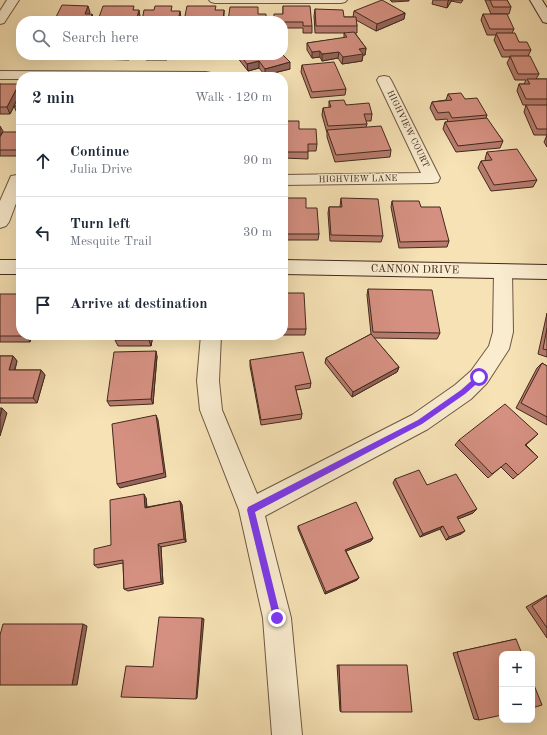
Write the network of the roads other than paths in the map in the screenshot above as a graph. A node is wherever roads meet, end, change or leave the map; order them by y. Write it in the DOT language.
graph roads {
  1 [pos="13,0"];
  2 [pos="216,0"];
  3 [pos="341,0"];
  4 [pos="536,0"];
  5 [pos="547,19"];
  6 [pos="0,20"];
  7 [pos="0,75"];
  8 [pos="16,75"];
  9 [pos="384,80"];
  10 [pos="432,178"];
  11 [pos="0,179"];
  12 [pos="16,180"];
  13 [pos="288,180"];
  14 [pos="16,187"];
  15 [pos="0,222"];
  16 [pos="0,267"];
  17 [pos="16,267"];
  18 [pos="288,267"];
  19 [pos="503,272"];
  20 [pos="547,272"];
  21 [pos="211,340"];
  22 [pos="251,510"];
  23 [pos="287,735"];
  1 -- 6 [label="street"];
  2 -- 3 [label="street"];
  4 -- 5 [label="street"];
  7 -- 8 [label="street"];
  9 -- 10 [label="street, HIGHVIEW COURT"];
  10 -- 13 [label="street, HIGHVIEW LANE"];
  11 -- 12 [label="street"];
  14 -- 15 [label="street"];
  16 -- 17 [label="street"];
  18 -- 19 [label="street, CANNON DRIVE"];
  19 -- 20 [label="street, CANNON DRIVE"];
  19 -- 22 [label="street"];
  21 -- 22 [label="street"];
  22 -- 23 [label="street"];
}
